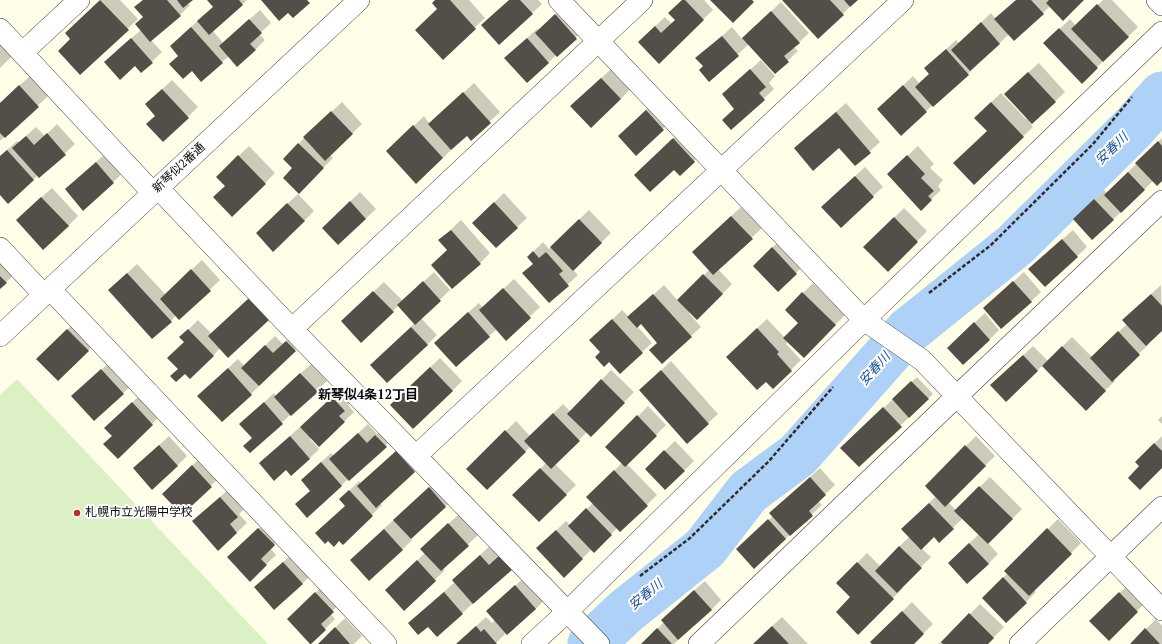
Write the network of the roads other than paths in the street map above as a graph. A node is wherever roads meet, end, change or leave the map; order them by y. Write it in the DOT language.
graph roads {
  1 [pos="79,0"];
  2 [pos="359,0"];
  3 [pos="559,0"];
  4 [pos="642,0"];
  5 [pos="903,0"];
  6 [pos="1157,0"];
  7 [pos="1162,5"];
  8 [pos="0,29"];
  9 [pos="1162,32"];
  10 [pos="598,41"];
  11 [pos="22,53"];
  12 [pos="721,170"];
  13 [pos="156,190"];
  14 [pos="1162,201"];
  15 [pos="0,248"];
  16 [pos="47,292"];
  17 [pos="864,320"];
  18 [pos="292,329"];
  19 [pos="0,336"];
  20 [pos="957,396"];
  21 [pos="416,456"];
  22 [pos="1162,507"];
  23 [pos="1111,556"];
  24 [pos="1162,610"];
  25 [pos="567,612"];
  26 [pos="592,637"];
  27 [pos="386,644"];
  28 [pos="532,644"];
  29 [pos="699,644"];
  30 [pos="1020,644"];
  1 -- 11 [label="street"];
  2 -- 13 [label="street, 新琴似2番通"];
  3 -- 10 [label="street"];
  4 -- 10 [label="street"];
  5 -- 12 [label="street"];
  6 -- 7 [label="street"];
  8 -- 11 [label="street"];
  9 -- 17 [label="street"];
  10 -- 12 [label="street"];
  10 -- 18 [label="street"];
  11 -- 13 [label="street"];
  12 -- 17 [label="street"];
  12 -- 21 [label="street"];
  13 -- 16 [label="street, 新琴似2番通"];
  13 -- 18 [label="street"];
  14 -- 20 [label="street"];
  15 -- 16 [label="street"];
  16 -- 19 [label="street, 新琴似2番通"];
  16 -- 27 [label="street"];
  17 -- 20 [label="street"];
  17 -- 25 [label="street"];
  18 -- 21 [label="street"];
  20 -- 23 [label="street"];
  20 -- 29 [label="street"];
  21 -- 25 [label="street"];
  22 -- 23 [label="street"];
  23 -- 24 [label="street"];
  23 -- 30 [label="street"];
  25 -- 26 [label="street"];
  25 -- 28 [label="street"];
}
